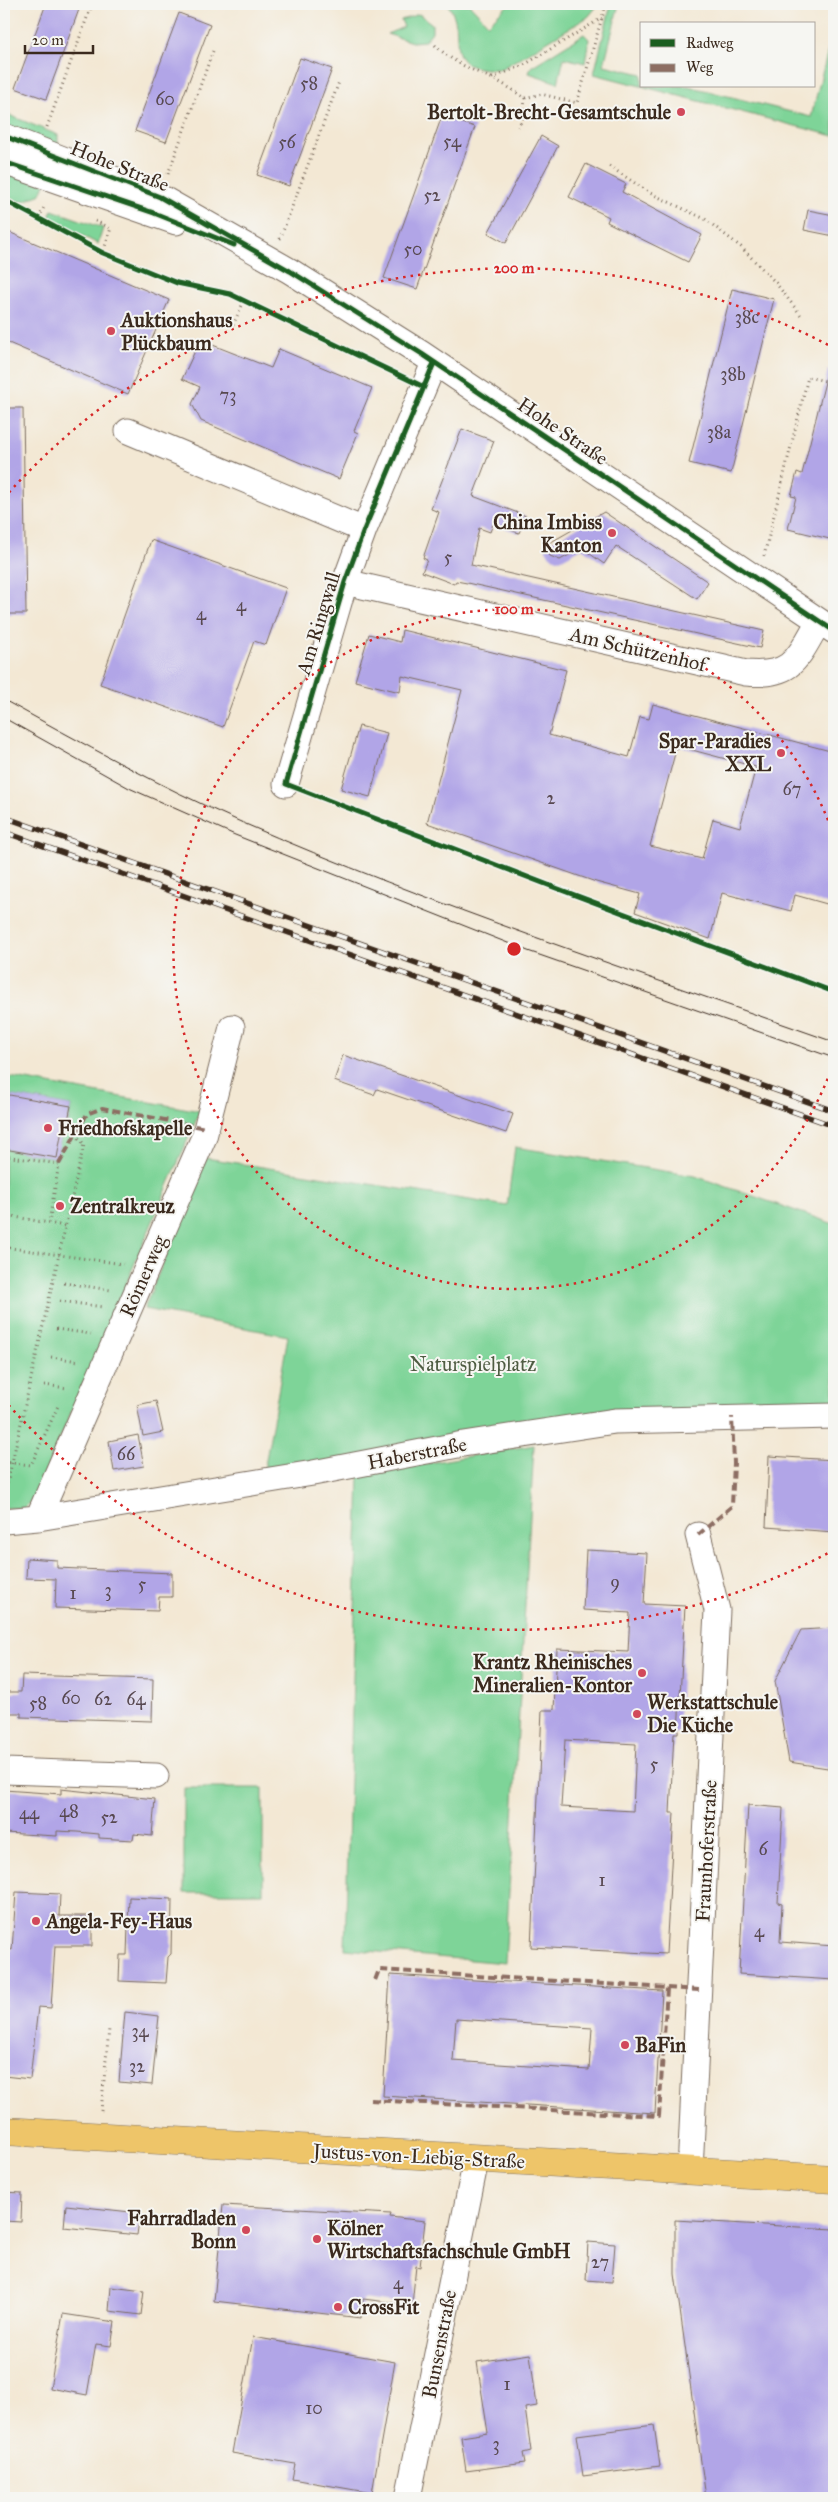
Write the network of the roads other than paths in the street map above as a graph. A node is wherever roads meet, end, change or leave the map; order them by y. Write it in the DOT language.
graph roads {
  1 [pos="4,136"];
  2 [pos="4,162"];
  3 [pos="272,260"];
  4 [pos="434,363"];
  5 [pos="128,431"];
  6 [pos="364,530"];
  7 [pos="345,582"];
  8 [pos="826,626"];
  9 [pos="286,784"];
  10 [pos="232,1027"];
  11 [pos="834,1416"];
  12 [pos="38,1518"];
  13 [pos="4,1521"];
  14 [pos="698,1535"];
  15 [pos="4,1771"];
  16 [pos="156,1776"];
  17 [pos="4,2131"];
  18 [pos="476,2160"];
  19 [pos="690,2170"];
  20 [pos="834,2179"];
  21 [pos="408,2498"];
  1 -- 3 [label="street, Hohe Straße"];
  2 -- 3 [label="street, Hohe Straße"];
  3 -- 4 [label="street, Hohe Straße"];
  4 -- 6 [label="street, Am Ringwall"];
  4 -- 8 [label="street, Hohe Straße"];
  5 -- 6 [label="street"];
  6 -- 7 [label="street, Am Ringwall"];
  7 -- 8 [label="street, Am Schützenhof"];
  7 -- 9 [label="street, Am Ringwall"];
  10 -- 12 [label="street, Römerweg"];
  11 -- 12 [label="street, Haberstraße"];
  12 -- 13 [label="street, Haberstraße"];
  14 -- 19 [label="street, Fraunhoferstraße"];
  15 -- 16 [label="street"];
  17 -- 18 [label="main road, Justus-von-Liebig-Straße"];
  18 -- 19 [label="main road, Justus-von-Liebig-Straße"];
  18 -- 21 [label="street, Bunsenstraße"];
  19 -- 20 [label="main road, Justus-von-Liebig-Straße"];
}
